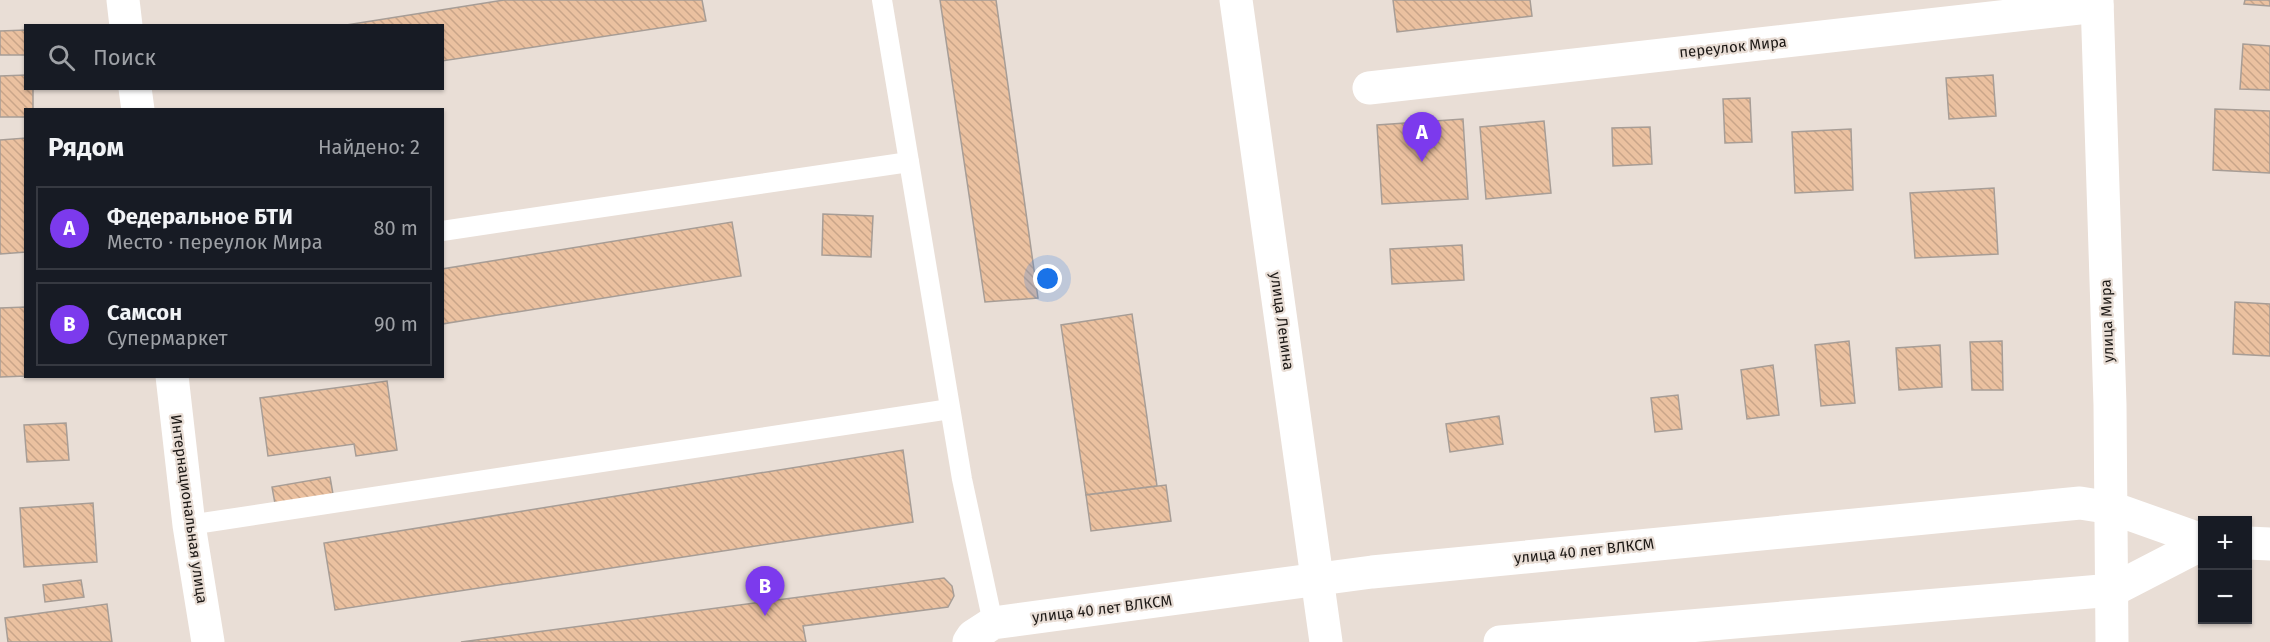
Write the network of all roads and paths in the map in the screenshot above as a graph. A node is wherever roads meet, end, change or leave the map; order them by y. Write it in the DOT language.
graph roads {
  1 [pos="123,0"];
  2 [pos="882,0"];
  3 [pos="1236,0"];
  4 [pos="2097,3"];
  5 [pos="126,24"];
  6 [pos="1369,88"];
  7 [pos="135,90"];
  8 [pos="138,108"];
  9 [pos="909,162"];
  10 [pos="444,231"];
  11 [pos="172,378"];
  12 [pos="950,409"];
  13 [pos="2112,508"];
  14 [pos="189,525"];
  15 [pos="2198,540"];
  16 [pos="2252,543"];
  17 [pos="2198,544"];
  18 [pos="2270,544"];
  19 [pos="1317,580"];
  20 [pos="2113,590"];
  21 [pos="981,632"];
  22 [pos="208,642"];
  23 [pos="1326,642"];
  24 [pos="1500,642"];
  25 [pos="2112,642"];
  1 -- 5 [label="street"];
  2 -- 9 [label="lane"];
  3 -- 19 [label="street, улица Ленина"];
  4 -- 6 [label="street, переулок Мира"];
  4 -- 13 [label="street, улица Мира"];
  7 -- 8 [label="street"];
  9 -- 10 [label="lane"];
  9 -- 12 [label="lane"];
  11 -- 14 [label="street, Интернациональная улица"];
  12 -- 14 [label="lane"];
  12 -- 21 [label="lane"];
  13 -- 15 [label="street, улица 40 лет ВЛКСМ"];
  13 -- 19 [label="street, улица 40 лет ВЛКСМ"];
  13 -- 20 [label="street, улица Мира"];
  14 -- 22 [label="street, Интернациональная улица"];
  16 -- 18 [label="street"];
  17 -- 20 [label="street, улица 40 лет ВЛКСМ"];
  19 -- 21 [label="street, улица 40 лет ВЛКСМ"];
  19 -- 23 [label="street, улица Ленина"];
  20 -- 24 [label="street, улица 40 лет ВЛКСМ"];
  20 -- 25 [label="street, улица Мира"];
}
